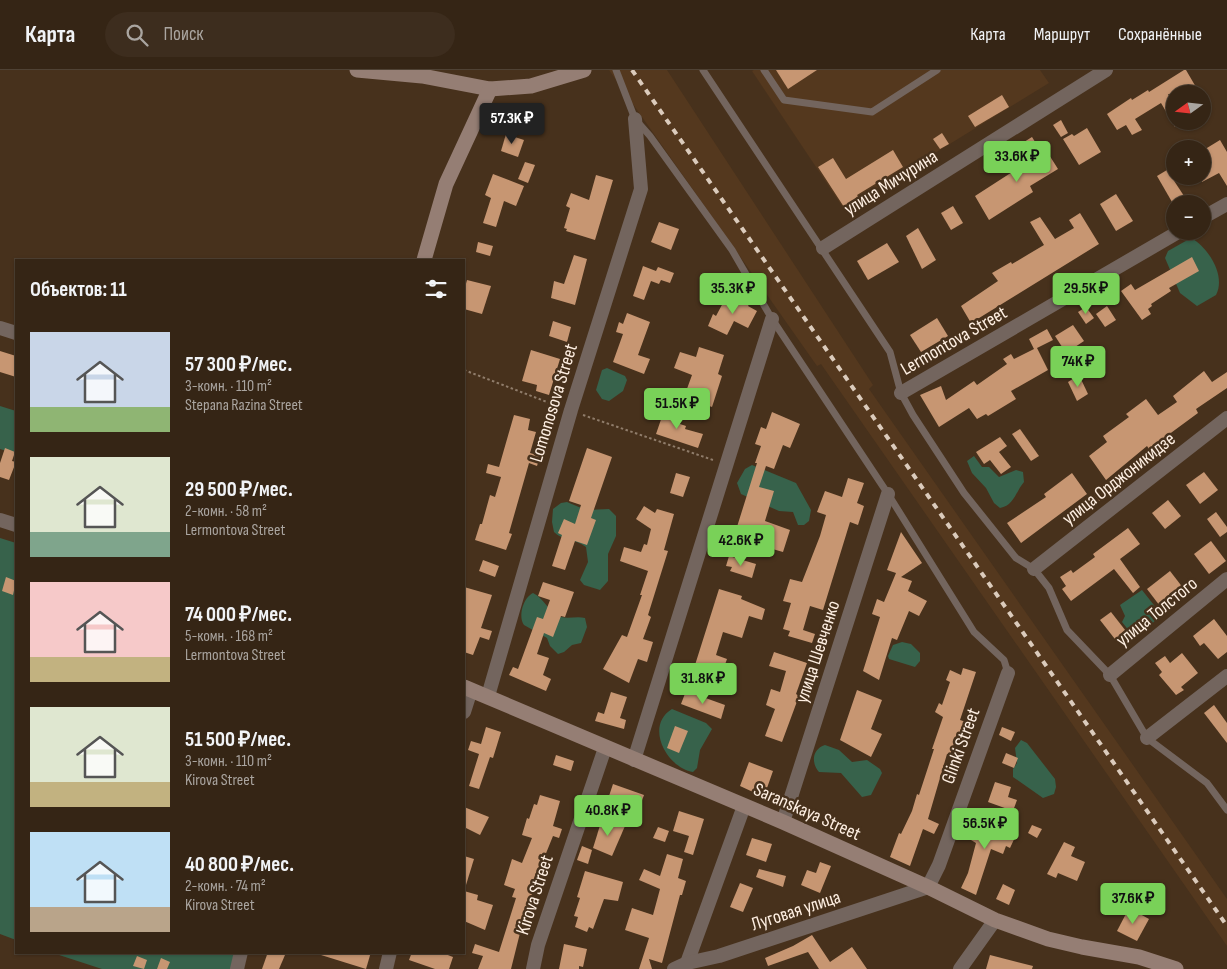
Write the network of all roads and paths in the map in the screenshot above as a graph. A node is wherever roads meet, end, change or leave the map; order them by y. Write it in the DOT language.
graph roads {
  1 [pos="357,70"];
  2 [pos="584,70"];
  3 [pos="616,70"];
  4 [pos="703,70"];
  5 [pos="764,70"];
  6 [pos="937,70"];
  7 [pos="1106,70"];
  8 [pos="490,90"];
  9 [pos="635,119"];
  10 [pos="1227,204"];
  11 [pos="1211,213"];
  12 [pos="1166,239"];
  13 [pos="823,248"];
  14 [pos="424,259"];
  15 [pos="772,319"];
  16 [pos="0,328"];
  17 [pos="15,333"];
  18 [pos="465,370"];
  19 [pos="902,393"];
  20 [pos="571,410"];
  21 [pos="1227,418"];
  22 [pos="725,464"];
  23 [pos="888,494"];
  24 [pos="0,520"];
  25 [pos="15,525"];
  26 [pos="1034,569"];
  27 [pos="1227,579"];
  28 [pos="1008,673"];
  29 [pos="1110,675"];
  30 [pos="1227,676"];
  31 [pos="467,688"];
  32 [pos="488,696"];
  33 [pos="465,704"];
  34 [pos="1147,738"];
  35 [pos="605,748"];
  36 [pos="634,760"];
  37 [pos="744,806"];
  38 [pos="1227,810"];
  39 [pos="783,822"];
  40 [pos="928,887"];
  41 [pos="995,920"];
  42 [pos="241,954"];
  43 [pos="390,954"];
  44 [pos="687,963"];
  45 [pos="236,969"];
  46 [pos="386,969"];
  47 [pos="533,969"];
  48 [pos="674,969"];
  49 [pos="960,969"];
  50 [pos="1176,969"];
  1 -- 8 [label="street"];
  2 -- 8 [label="street"];
  3 -- 9 [label="lane"];
  4 -- 13 [label="lane"];
  5 -- 6 [label="lane"];
  7 -- 13 [label="street, улица Мичурина"];
  8 -- 14 [label="street"];
  9 -- 15 [label="lane"];
  9 -- 20 [label="street, Lomonosova Street"];
  10 -- 11 [label="street"];
  12 -- 19 [label="street, Lermontova Street"];
  13 -- 19 [label="lane"];
  15 -- 22 [label="street"];
  15 -- 23 [label="lane"];
  16 -- 17 [label="street"];
  18 -- 20 [label="path"];
  19 -- 26 [label="lane"];
  20 -- 22 [label="path"];
  20 -- 32 [label="street, Lomonosova Street"];
  21 -- 26 [label="street, улица Орджоникидзе"];
  22 -- 36 [label="street"];
  23 -- 28 [label="lane"];
  23 -- 39 [label="street, улица Шевченко"];
  24 -- 25 [label="street"];
  26 -- 29 [label="lane"];
  27 -- 29 [label="street, улица Толстого"];
  28 -- 40 [label="street, Glinki Street"];
  29 -- 34 [label="lane"];
  30 -- 34 [label="street"];
  31 -- 32 [label="street, Saranskaya Street"];
  31 -- 33 [label="street"];
  32 -- 35 [label="street, Saranskaya Street"];
  34 -- 38 [label="lane"];
  35 -- 36 [label="street, Saranskaya Street"];
  35 -- 47 [label="street, Kirova Street"];
  36 -- 37 [label="street, Saranskaya Street"];
  37 -- 39 [label="street, Saranskaya Street"];
  37 -- 44 [label="street"];
  39 -- 40 [label="street, Saranskaya Street"];
  40 -- 41 [label="street, Saranskaya Street"];
  40 -- 44 [label="street, Луговая улица"];
  41 -- 49 [label="street"];
  41 -- 50 [label="street, Saranskaya Street"];
  42 -- 45 [label="street"];
  43 -- 46 [label="street"];
  44 -- 48 [label="street, Луговая улица"];
}
